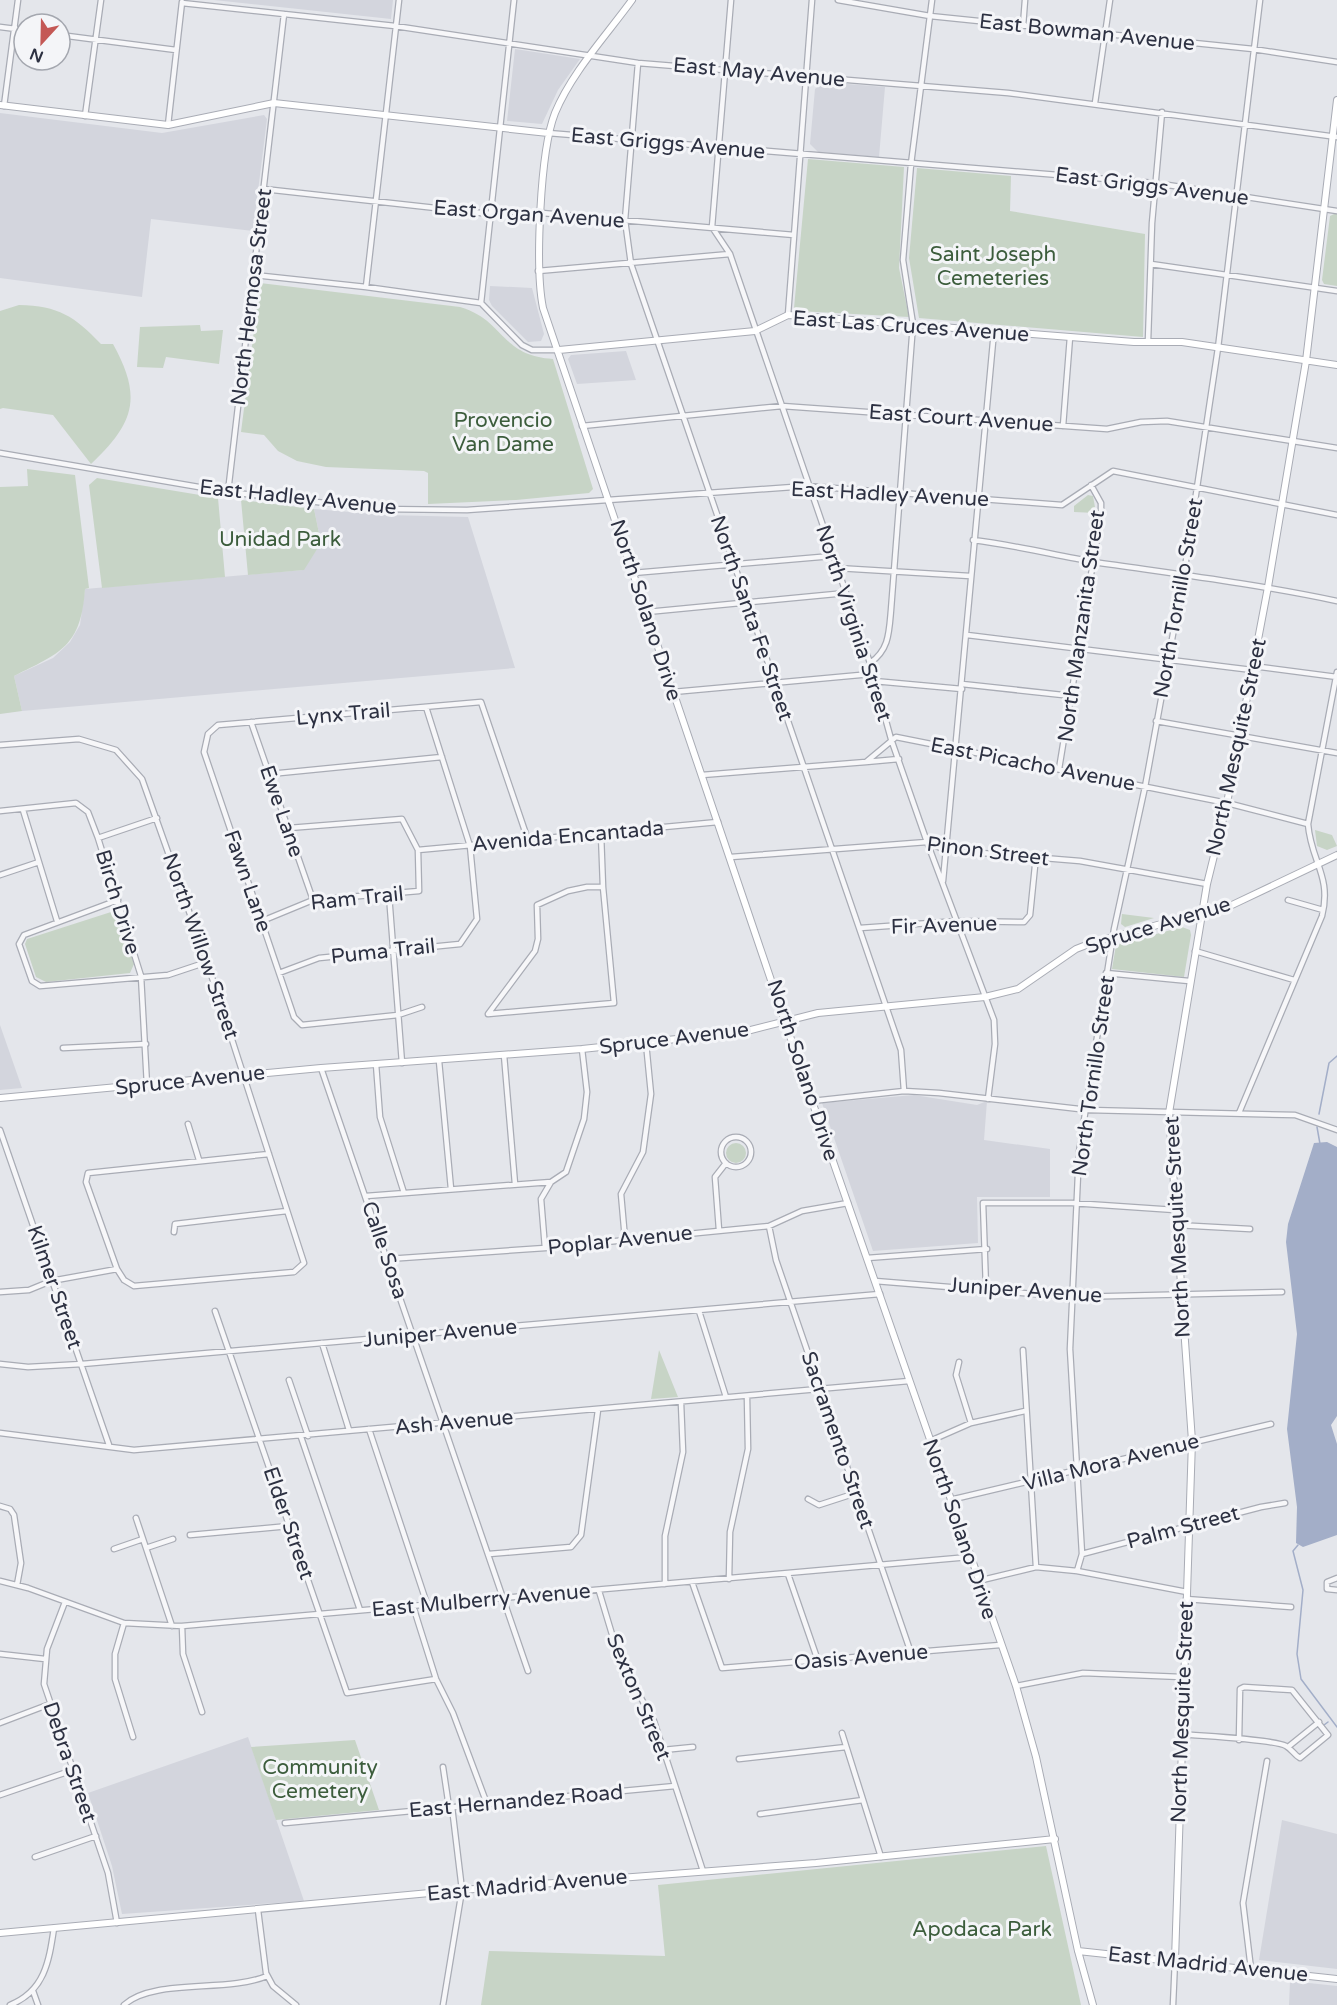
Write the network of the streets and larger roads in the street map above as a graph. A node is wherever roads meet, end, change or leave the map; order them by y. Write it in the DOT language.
graph roads {
  1 [pos="101,0"];
  2 [pos="399,0"];
  3 [pos="514,0"];
  4 [pos="632,0"];
  5 [pos="731,0"];
  6 [pos="812,0"];
  7 [pos="838,0"];
  8 [pos="932,0"];
  9 [pos="1025,0"];
  10 [pos="1110,0"];
  11 [pos="1260,0"];
  12 [pos="183,1"];
  13 [pos="284,14"];
  14 [pos="930,16"];
  15 [pos="395,26"];
  16 [pos="1023,26"];
  17 [pos="1106,33"];
  18 [pos="72,36"];
  19 [pos="95,39"];
  20 [pos="12,41"];
  21 [pos="508,42"];
  22 [pos="176,50"];
  23 [pos="1253,50"];
  24 [pos="592,56"];
  25 [pos="1337,62"];
  26 [pos="638,63"];
  27 [pos="724,70"];
  28 [pos="808,76"];
  29 [pos="921,85"];
  30 [pos="1337,100"];
  31 [pos="273,103"];
  32 [pos="1095,103"];
  33 [pos="2,106"];
  34 [pos="1162,112"];
  35 [pos="387,115"];
  36 [pos="85,116"];
  37 [pos="1246,123"];
  38 [pos="168,124"];
  39 [pos="500,127"];
  40 [pos="548,133"];
  41 [pos="1335,137"];
  42 [pos="632,142"];
  43 [pos="717,149"];
  44 [pos="800,154"];
  45 [pos="911,164"];
  46 [pos="1155,183"];
  47 [pos="264,189"];
  48 [pos="1237,195"];
  49 [pos="377,201"];
  50 [pos="1323,209"];
  51 [pos="1337,211"];
  52 [pos="542,213"];
  53 [pos="490,214"];
  54 [pos="625,220"];
  55 [pos="712,227"];
  56 [pos="794,235"];
  57 [pos="730,254"];
  58 [pos="631,264"];
  59 [pos="1151,264"];
  60 [pos="538,271"];
  61 [pos="254,275"];
  62 [pos="1227,275"];
  63 [pos="366,287"];
  64 [pos="1315,288"];
  65 [pos="1337,291"];
  66 [pos="481,303"];
  67 [pos="788,315"];
  68 [pos="913,324"];
  69 [pos="754,331"];
  70 [pos="994,331"];
  71 [pos="1070,337"];
  72 [pos="1148,341"];
  73 [pos="656,342"];
  74 [pos="1218,348"];
  75 [pos="559,351"];
  76 [pos="1306,361"];
  77 [pos="1337,365"];
  78 [pos="782,406"];
  79 [pos="906,413"];
  80 [pos="684,416"];
  81 [pos="984,420"];
  82 [pos="582,426"];
  83 [pos="1063,426"];
  84 [pos="1206,428"];
  85 [pos="1292,441"];
  86 [pos="1337,448"];
  87 [pos="0,453"];
  88 [pos="1091,485"];
  89 [pos="807,486"];
  90 [pos="1197,487"];
  91 [pos="228,492"];
  92 [pos="711,493"];
  93 [pos="900,493"];
  94 [pos="978,499"];
  95 [pos="608,500"];
  96 [pos="1282,504"];
  97 [pos="1337,515"];
  98 [pos="973,540"];
  99 [pos="832,556"];
  100 [pos="1094,561"];
  101 [pos="733,565"];
  102 [pos="837,568"];
  103 [pos="894,570"];
  104 [pos="633,573"];
  105 [pos="1184,574"];
  106 [pos="970,576"];
  107 [pos="1268,587"];
  108 [pos="846,593"];
  109 [pos="1337,602"];
  110 [pos="746,603"];
  111 [pos="647,612"];
  112 [pos="967,635"];
  113 [pos="1080,648"];
  114 [pos="1170,660"];
  115 [pos="870,663"];
  116 [pos="1252,668"];
  117 [pos="872,674"];
  118 [pos="1337,676"];
  119 [pos="773,681"];
  120 [pos="874,681"];
  121 [pos="962,687"];
  122 [pos="673,692"];
  123 [pos="1072,696"];
  124 [pos="426,707"];
  125 [pos="1156,721"];
  126 [pos="251,722"];
  127 [pos="208,734"];
  128 [pos="1239,736"];
  129 [pos="891,739"];
  130 [pos="0,745"];
  131 [pos="956,749"];
  132 [pos="1322,750"];
  133 [pos="1337,753"];
  134 [pos="442,757"];
  135 [pos="898,759"];
  136 [pos="866,762"];
  137 [pos="803,767"];
  138 [pos="1059,769"];
  139 [pos="270,774"];
  140 [pos="702,775"];
  141 [pos="1145,787"];
  142 [pos="1227,803"];
  143 [pos="23,810"];
  144 [pos="0,811"];
  145 [pos="157,818"];
  146 [pos="718,822"];
  147 [pos="1308,824"];
  148 [pos="289,828"];
  149 [pos="601,834"];
  150 [pos="98,838"];
  151 [pos="528,840"];
  152 [pos="927,842"];
  153 [pos="470,846"];
  154 [pos="832,849"];
  155 [pos="418,850"];
  156 [pos="945,850"];
  157 [pos="1337,855"];
  158 [pos="1036,856"];
  159 [pos="731,857"];
  160 [pos="39,862"];
  161 [pos="1318,863"];
  162 [pos="1125,868"];
  163 [pos="0,875"];
  164 [pos="943,884"];
  165 [pos="1207,884"];
  166 [pos="603,887"];
  167 [pos="389,895"];
  168 [pos="118,900"];
  169 [pos="313,900"];
  170 [pos="1288,900"];
  171 [pos="1323,910"];
  172 [pos="1202,912"];
  173 [pos="57,921"];
  174 [pos="262,921"];
  175 [pos="958,921"];
  176 [pos="860,928"];
  177 [pos="1112,937"];
  178 [pos="393,951"];
  179 [pos="1195,951"];
  180 [pos="207,962"];
  181 [pos="279,973"];
  182 [pos="1106,973"];
  183 [pos="141,976"];
  184 [pos="1294,980"];
  185 [pos="1189,981"];
  186 [pos="985,998"];
  187 [pos="886,1006"];
  188 [pos="422,1007"];
  189 [pos="398,1015"];
  190 [pos="787,1021"];
  191 [pos="646,1043"];
  192 [pos="146,1044"];
  193 [pos="63,1048"];
  194 [pos="582,1049"];
  195 [pos="504,1055"];
  196 [pos="439,1061"];
  197 [pos="402,1063"];
  198 [pos="376,1064"];
  199 [pos="321,1068"];
  200 [pos="245,1074"];
  201 [pos="147,1085"];
  202 [pos="904,1091"];
  203 [pos="0,1098"];
  204 [pos="988,1099"];
  205 [pos="812,1101"];
  206 [pos="1084,1110"];
  207 [pos="1169,1113"];
  208 [pos="1239,1113"];
  209 [pos="188,1124"];
  210 [pos="0,1130"];
  211 [pos="1337,1130"];
  212 [pos="269,1154"];
  213 [pos="199,1160"];
  214 [pos="726,1163"];
  215 [pos="551,1182"];
  216 [pos="515,1184"];
  217 [pos="451,1189"];
  218 [pos="404,1193"];
  219 [pos="366,1196"];
  220 [pos="848,1203"];
  221 [pos="1077,1203"];
  222 [pos="1175,1210"];
  223 [pos="287,1211"];
  224 [pos="1176,1225"];
  225 [pos="769,1226"];
  226 [pos="1250,1229"];
  227 [pos="719,1230"];
  228 [pos="174,1232"];
  229 [pos="625,1239"];
  230 [pos="545,1248"];
  231 [pos="987,1249"];
  232 [pos="867,1258"];
  233 [pos="388,1259"];
  234 [pos="117,1269"];
  235 [pos="51,1281"];
  236 [pos="875,1281"];
  237 [pos="986,1288"];
  238 [pos="0,1292"];
  239 [pos="1282,1292"];
  240 [pos="880,1294"];
  241 [pos="1181,1296"];
  242 [pos="1071,1297"];
  243 [pos="791,1303"];
  244 [pos="215,1311"];
  245 [pos="699,1311"];
  246 [pos="414,1336"];
  247 [pos="322,1343"];
  248 [pos="1023,1350"];
  249 [pos="230,1352"];
  250 [pos="959,1362"];
  251 [pos="0,1364"];
  252 [pos="82,1364"];
  253 [pos="289,1380"];
  254 [pos="909,1381"];
  255 [pos="821,1390"];
  256 [pos="726,1397"];
  257 [pos="747,1397"];
  258 [pos="681,1403"];
  259 [pos="598,1410"];
  260 [pos="1025,1410"];
  261 [pos="445,1423"];
  262 [pos="971,1424"];
  263 [pos="1271,1424"];
  264 [pos="369,1429"];
  265 [pos="350,1430"];
  266 [pos="0,1433"];
  267 [pos="308,1436"];
  268 [pos="301,1437"];
  269 [pos="260,1439"];
  270 [pos="930,1441"];
  271 [pos="1192,1441"];
  272 [pos="109,1445"];
  273 [pos="1077,1470"];
  274 [pos="1031,1483"];
  275 [pos="856,1492"];
  276 [pos="808,1499"];
  277 [pos="950,1500"];
  278 [pos="1285,1503"];
  279 [pos="0,1506"];
  280 [pos="136,1518"];
  281 [pos="289,1526"];
  282 [pos="1188,1527"];
  283 [pos="190,1535"];
  284 [pos="143,1539"];
  285 [pos="173,1539"];
  286 [pos="146,1548"];
  287 [pos="114,1549"];
  288 [pos="489,1554"];
  289 [pos="1082,1554"];
  290 [pos="969,1557"];
  291 [pos="881,1566"];
  292 [pos="1036,1567"];
  293 [pos="1077,1571"];
  294 [pos="788,1574"];
  295 [pos="1337,1578"];
  296 [pos="729,1580"];
  297 [pos="0,1581"];
  298 [pos="978,1581"];
  299 [pos="692,1582"];
  300 [pos="665,1584"];
  301 [pos="17,1585"];
  302 [pos="1337,1590"];
  303 [pos="598,1591"];
  304 [pos="1186,1596"];
  305 [pos="504,1598"];
  306 [pos="64,1602"];
  307 [pos="427,1604"];
  308 [pos="413,1606"];
  309 [pos="1290,1607"];
  310 [pos="360,1610"];
  311 [pos="321,1614"];
  312 [pos="124,1623"];
  313 [pos="172,1626"];
  314 [pos="182,1626"];
  315 [pos="1000,1645"];
  316 [pos="911,1653"];
  317 [pos="0,1654"];
  318 [pos="45,1659"];
  319 [pos="814,1661"];
  320 [pos="528,1671"];
  321 [pos="1182,1677"];
  322 [pos="436,1679"];
  323 [pos="1016,1686"];
  324 [pos="50,1704"];
  325 [pos="202,1712"];
  326 [pos="1319,1722"];
  327 [pos="0,1723"];
  328 [pos="842,1733"];
  329 [pos="1181,1734"];
  330 [pos="133,1737"];
  331 [pos="1239,1740"];
  332 [pos="693,1747"];
  333 [pos="846,1747"];
  334 [pos="1288,1747"];
  335 [pos="663,1750"];
  336 [pos="739,1759"];
  337 [pos="1267,1761"];
  338 [pos="443,1767"];
  339 [pos="73,1770"];
  340 [pos="675,1786"];
  341 [pos="0,1795"];
  342 [pos="863,1800"];
  343 [pos="487,1804"];
  344 [pos="451,1807"];
  345 [pos="760,1814"];
  346 [pos="285,1822"];
  347 [pos="96,1836"];
  348 [pos="1055,1839"];
  349 [pos="35,1857"];
  350 [pos="881,1857"];
  351 [pos="703,1871"];
  352 [pos="462,1890"];
  353 [pos="258,1910"];
  354 [pos="117,1923"];
  355 [pos="54,1928"];
  356 [pos="0,1933"];
  357 [pos="1078,1951"];
  358 [pos="1175,1960"];
  359 [pos="1251,1969"];
  360 [pos="267,1976"];
  361 [pos="1337,1979"];
  362 [pos="33,1991"];
  363 [pos="119,1998"];
  364 [pos="124,2004"];
  365 [pos="10,2005"];
  366 [pos="38,2005"];
  367 [pos="296,2005"];
  368 [pos="443,2005"];
  369 [pos="1093,2005"];
  370 [pos="1173,2005"];
  1 -- 19 [label="street"];
  2 -- 15 [label="street"];
  3 -- 21 [label="street"];
  4 -- 24 [label="street, North Solano Drive"];
  5 -- 27 [label="street"];
  6 -- 28 [label="street"];
  7 -- 14 [label="street, East Bowman Avenue"];
  8 -- 14 [label="street"];
  9 -- 16 [label="street"];
  10 -- 17 [label="street"];
  11 -- 23 [label="street, North Tornillo Street"];
  12 -- 13 [label="street, East May Avenue"];
  12 -- 22 [label="street"];
  13 -- 15 [label="street, East May Avenue"];
  13 -- 31 [label="street, North Hermosa Street"];
  14 -- 16 [label="street, East Bowman Avenue"];
  14 -- 29 [label="street"];
  15 -- 21 [label="street, East May Avenue"];
  15 -- 35 [label="street"];
  16 -- 17 [label="street, East Bowman Avenue"];
  17 -- 23 [label="street, East Bowman Avenue"];
  17 -- 32 [label="street"];
  18 -- 19 [label="street"];
  19 -- 22 [label="street"];
  19 -- 36 [label="street"];
  20 -- 33 [label="street"];
  21 -- 24 [label="street, East May Avenue"];
  21 -- 39 [label="street"];
  22 -- 38 [label="street"];
  23 -- 25 [label="street, East Bowman Avenue"];
  23 -- 37 [label="street, North Tornillo Street"];
  24 -- 26 [label="street, East May Avenue"];
  24 -- 40 [label="street, North Solano Drive"];
  26 -- 27 [label="street, East May Avenue"];
  26 -- 42 [label="street, North Santa Fe Street"];
  27 -- 28 [label="street, East May Avenue"];
  27 -- 43 [label="street"];
  28 -- 29 [label="street, East May Avenue"];
  28 -- 44 [label="street"];
  29 -- 32 [label="street, East May Avenue"];
  29 -- 45 [label="street"];
  30 -- 41 [label="street, North Mesquite Street"];
  31 -- 35 [label="street, East Griggs Avenue"];
  31 -- 38 [label="street, East Griggs Avenue"];
  31 -- 47 [label="street, North Hermosa Street"];
  32 -- 34 [label="street, East May Avenue"];
  33 -- 36 [label="street, East Griggs Avenue"];
  34 -- 37 [label="street, East May Avenue"];
  34 -- 46 [label="street"];
  35 -- 39 [label="street, East Griggs Avenue"];
  35 -- 49 [label="street"];
  36 -- 38 [label="street, East Griggs Avenue"];
  37 -- 41 [label="street, East May Avenue"];
  37 -- 48 [label="street, North Tornillo Street"];
  39 -- 40 [label="street, East Griggs Avenue"];
  39 -- 53 [label="street"];
  40 -- 42 [label="street, East Griggs Avenue"];
  40 -- 52 [label="street, North Solano Drive"];
  41 -- 50 [label="street, North Mesquite Street"];
  42 -- 43 [label="street, East Griggs Avenue"];
  42 -- 54 [label="street, North Santa Fe Street"];
  43 -- 44 [label="street, East Griggs Avenue"];
  43 -- 55 [label="street"];
  44 -- 45 [label="street, East Griggs Avenue"];
  44 -- 56 [label="street"];
  45 -- 46 [label="street, East Griggs Avenue"];
  45 -- 68 [label="street"];
  46 -- 48 [label="street, East Griggs Avenue"];
  46 -- 59 [label="street"];
  47 -- 49 [label="street, East Organ Avenue"];
  47 -- 61 [label="street, North Hermosa Street"];
  48 -- 50 [label="street, East Griggs Avenue"];
  48 -- 62 [label="street, North Tornillo Street"];
  49 -- 53 [label="street, East Organ Avenue"];
  49 -- 63 [label="street"];
  50 -- 51 [label="street, East Griggs Avenue"];
  50 -- 64 [label="street, North Mesquite Street"];
  52 -- 53 [label="street, East Organ Avenue"];
  52 -- 54 [label="street, East Organ Avenue"];
  52 -- 60 [label="street, North Solano Drive"];
  53 -- 66 [label="street"];
  54 -- 55 [label="street, East Organ Avenue"];
  54 -- 58 [label="street, North Santa Fe Street"];
  55 -- 56 [label="street, East Organ Avenue"];
  55 -- 57 [label="street, North Virginia Street"];
  56 -- 67 [label="street"];
  57 -- 58 [label="street"];
  57 -- 69 [label="street, North Virginia Street"];
  58 -- 60 [label="street"];
  58 -- 73 [label="street, North Santa Fe Street"];
  59 -- 62 [label="street"];
  59 -- 72 [label="street"];
  60 -- 75 [label="street, North Solano Drive"];
  61 -- 63 [label="street"];
  61 -- 91 [label="street, North Hermosa Street"];
  62 -- 64 [label="street"];
  62 -- 74 [label="street, North Tornillo Street"];
  63 -- 66 [label="street"];
  64 -- 65 [label="street"];
  64 -- 76 [label="street, North Mesquite Street"];
  66 -- 75 [label="street, East Las Cruces Avenue"];
  67 -- 68 [label="street, East Las Cruces Avenue"];
  67 -- 69 [label="street, East Las Cruces Avenue"];
  68 -- 70 [label="street, East Las Cruces Avenue"];
  68 -- 79 [label="street"];
  69 -- 73 [label="street, East Las Cruces Avenue"];
  69 -- 78 [label="street, North Virginia Street"];
  70 -- 71 [label="street, East Las Cruces Avenue"];
  70 -- 81 [label="street"];
  71 -- 72 [label="street, East Las Cruces Avenue"];
  71 -- 83 [label="street"];
  72 -- 74 [label="street, East Las Cruces Avenue"];
  73 -- 75 [label="street, East Las Cruces Avenue"];
  73 -- 80 [label="street, North Santa Fe Street"];
  74 -- 76 [label="street, East Las Cruces Avenue"];
  74 -- 84 [label="street, North Tornillo Street"];
  75 -- 82 [label="street, North Solano Drive"];
  76 -- 77 [label="street, East Las Cruces Avenue"];
  76 -- 85 [label="street, North Mesquite Street"];
  78 -- 79 [label="street, East Court Avenue"];
  78 -- 80 [label="street, East Court Avenue"];
  78 -- 89 [label="street, North Virginia Street"];
  79 -- 81 [label="street, East Court Avenue"];
  79 -- 93 [label="street"];
  80 -- 82 [label="street, East Court Avenue"];
  80 -- 92 [label="street, North Santa Fe Street"];
  81 -- 83 [label="street, East Court Avenue"];
  81 -- 94 [label="street"];
  82 -- 95 [label="street, North Solano Drive"];
  83 -- 84 [label="street, East Court Avenue"];
  84 -- 85 [label="street, East Court Avenue"];
  84 -- 90 [label="street, North Tornillo Street"];
  85 -- 86 [label="street, East Court Avenue"];
  85 -- 96 [label="street, North Mesquite Street"];
  87 -- 91 [label="street, East Hadley Avenue"];
  88 -- 90 [label="street, East Hadley Avenue"];
  88 -- 94 [label="street, East Hadley Avenue"];
  88 -- 100 [label="street, North Manzanita Street"];
  89 -- 92 [label="street, East Hadley Avenue"];
  89 -- 93 [label="street, East Hadley Avenue"];
  89 -- 99 [label="street, North Virginia Street"];
  90 -- 96 [label="street, East Hadley Avenue"];
  90 -- 105 [label="street, North Tornillo Street"];
  91 -- 95 [label="street, East Hadley Avenue"];
  92 -- 95 [label="street, East Hadley Avenue"];
  92 -- 101 [label="street, North Santa Fe Street"];
  93 -- 94 [label="street, East Hadley Avenue"];
  93 -- 103 [label="street"];
  94 -- 98 [label="street"];
  95 -- 104 [label="street, North Solano Drive"];
  96 -- 97 [label="street, East Hadley Avenue"];
  96 -- 107 [label="street, North Mesquite Street"];
  98 -- 100 [label="street"];
  98 -- 106 [label="street"];
  99 -- 101 [label="street"];
  99 -- 102 [label="street, North Virginia Street"];
  100 -- 105 [label="street"];
  100 -- 113 [label="street, North Manzanita Street"];
  101 -- 104 [label="street"];
  101 -- 110 [label="street, North Santa Fe Street"];
  102 -- 103 [label="street"];
  102 -- 108 [label="street, North Virginia Street"];
  103 -- 106 [label="street"];
  103 -- 115 [label="street"];
  104 -- 111 [label="street, North Solano Drive"];
  105 -- 107 [label="street"];
  105 -- 114 [label="street, North Tornillo Street"];
  106 -- 112 [label="street"];
  107 -- 109 [label="street"];
  107 -- 116 [label="street, North Mesquite Street"];
  108 -- 110 [label="street"];
  108 -- 115 [label="street, North Virginia Street"];
  110 -- 111 [label="street"];
  110 -- 119 [label="street, North Santa Fe Street"];
  111 -- 122 [label="street, North Solano Drive"];
  112 -- 113 [label="street"];
  112 -- 121 [label="street"];
  113 -- 114 [label="street"];
  113 -- 123 [label="street, North Manzanita Street"];
  114 -- 116 [label="street"];
  114 -- 125 [label="street, North Tornillo Street"];
  115 -- 117 [label="street, North Virginia Street"];
  116 -- 118 [label="street"];
  116 -- 128 [label="street, North Mesquite Street"];
  117 -- 119 [label="street"];
  117 -- 120 [label="street, North Virginia Street"];
  118 -- 132 [label="street"];
  119 -- 122 [label="street"];
  119 -- 137 [label="street, North Santa Fe Street"];
  120 -- 121 [label="street"];
  120 -- 129 [label="street, North Virginia Street"];
  121 -- 123 [label="street"];
  121 -- 131 [label="street"];
  122 -- 140 [label="street, North Solano Drive"];
  123 -- 138 [label="street, North Manzanita Street"];
  124 -- 126 [label="street, Lynx Trail"];
  124 -- 134 [label="street"];
  124 -- 151 [label="street, Lynx Trail"];
  125 -- 128 [label="street"];
  125 -- 141 [label="street, North Tornillo Street"];
  126 -- 127 [label="street, Lynx Trail"];
  126 -- 139 [label="street, Ewe Lane"];
  127 -- 174 [label="street, Fawn Lane"];
  128 -- 132 [label="street"];
  128 -- 142 [label="street, North Mesquite Street"];
  129 -- 131 [label="street, East Picacho Avenue"];
  129 -- 135 [label="street, North Virginia Street"];
  129 -- 136 [label="street"];
  130 -- 145 [label="street, North Willow Street"];
  131 -- 138 [label="street, East Picacho Avenue"];
  131 -- 156 [label="street"];
  132 -- 133 [label="street"];
  132 -- 147 [label="street"];
  134 -- 139 [label="street"];
  134 -- 153 [label="street"];
  135 -- 136 [label="street"];
  135 -- 152 [label="street, North Virginia Street"];
  136 -- 137 [label="street"];
  137 -- 140 [label="street"];
  137 -- 154 [label="street, North Santa Fe Street"];
  138 -- 141 [label="street, East Picacho Avenue"];
  139 -- 148 [label="street, Ewe Lane"];
  140 -- 146 [label="street, North Solano Drive"];
  141 -- 142 [label="street, East Picacho Avenue"];
  141 -- 162 [label="street, North Tornillo Street"];
  142 -- 147 [label="street, East Picacho Avenue"];
  142 -- 165 [label="street, North Mesquite Street"];
  143 -- 144 [label="street, Birch Drive"];
  143 -- 150 [label="street, Birch Drive"];
  143 -- 160 [label="street"];
  145 -- 150 [label="street"];
  145 -- 180 [label="street, North Willow Street"];
  146 -- 149 [label="street, Avenida Encantada"];
  146 -- 159 [label="street, North Solano Drive"];
  147 -- 161 [label="street"];
  148 -- 155 [label="street"];
  148 -- 169 [label="street, Ewe Lane"];
  149 -- 151 [label="street, Avenida Encantada"];
  149 -- 166 [label="street"];
  150 -- 168 [label="street, Birch Drive"];
  151 -- 153 [label="street, Avenida Encantada"];
  152 -- 154 [label="street, Pinon Street"];
  152 -- 156 [label="street, Pinon Street"];
  152 -- 164 [label="street, North Virginia Street"];
  153 -- 155 [label="street, Avenida Encantada"];
  153 -- 178 [label="street, Puma Trail"];
  154 -- 159 [label="street, Pinon Street"];
  154 -- 176 [label="street, North Santa Fe Street"];
  155 -- 167 [label="street, Ram Trail"];
  156 -- 158 [label="street, Pinon Street"];
  156 -- 164 [label="street"];
  157 -- 161 [label="street"];
  158 -- 162 [label="street, Pinon Street"];
  158 -- 175 [label="street, Fir Avenue"];
  159 -- 190 [label="street, North Solano Drive"];
  160 -- 163 [label="street"];
  160 -- 173 [label="street"];
  161 -- 171 [label="street"];
  161 -- 172 [label="street, Spruce Avenue"];
  162 -- 165 [label="street, Pinon Street"];
  162 -- 177 [label="street, North Tornillo Street"];
  164 -- 175 [label="street, North Virginia Street"];
  165 -- 172 [label="street, North Mesquite Street"];
  166 -- 166 [label="street"];
  167 -- 169 [label="street, Ram Trail"];
  167 -- 178 [label="street"];
  168 -- 173 [label="street"];
  168 -- 183 [label="street, Birch Drive"];
  169 -- 174 [label="street, Ram Trail"];
  170 -- 171 [label="street"];
  171 -- 184 [label="street"];
  172 -- 177 [label="street, Spruce Avenue"];
  172 -- 179 [label="street, North Mesquite Street"];
  173 -- 183 [label="street"];
  174 -- 181 [label="street, Fawn Lane"];
  175 -- 176 [label="street, Fir Avenue"];
  175 -- 186 [label="street, North Virginia Street"];
  176 -- 187 [label="street, North Santa Fe Street"];
  177 -- 182 [label="street, North Tornillo Street"];
  177 -- 186 [label="street, Spruce Avenue"];
  178 -- 181 [label="street, Puma Trail"];
  178 -- 189 [label="street"];
  179 -- 184 [label="street"];
  179 -- 185 [label="street, North Mesquite Street"];
  180 -- 183 [label="street"];
  180 -- 200 [label="street, North Willow Street"];
  181 -- 189 [label="street, Fawn Lane"];
  182 -- 185 [label="street"];
  182 -- 206 [label="street, North Tornillo Street"];
  183 -- 192 [label="street, Birch Drive"];
  184 -- 208 [label="street"];
  185 -- 207 [label="street, North Mesquite Street"];
  186 -- 187 [label="street, Spruce Avenue"];
  186 -- 204 [label="street, North Virginia Street"];
  187 -- 190 [label="street, Spruce Avenue"];
  187 -- 202 [label="street, North Santa Fe Street"];
  188 -- 189 [label="street"];
  189 -- 197 [label="street"];
  190 -- 191 [label="street, Spruce Avenue"];
  190 -- 205 [label="street, North Solano Drive"];
  191 -- 194 [label="street, Spruce Avenue"];
  191 -- 229 [label="street"];
  192 -- 193 [label="street"];
  192 -- 201 [label="street, Birch Drive"];
  194 -- 195 [label="street, Spruce Avenue"];
  194 -- 215 [label="street"];
  195 -- 196 [label="street, Spruce Avenue"];
  195 -- 216 [label="street"];
  196 -- 197 [label="street, Spruce Avenue"];
  196 -- 217 [label="street"];
  197 -- 198 [label="street, Spruce Avenue"];
  198 -- 199 [label="street, Spruce Avenue"];
  198 -- 218 [label="street"];
  199 -- 200 [label="street, Spruce Avenue"];
  199 -- 219 [label="street, Calle Sosa"];
  200 -- 201 [label="street, Spruce Avenue"];
  200 -- 212 [label="street, North Willow Street"];
  201 -- 203 [label="street, Spruce Avenue"];
  202 -- 204 [label="street"];
  202 -- 205 [label="street"];
  204 -- 206 [label="street"];
  205 -- 220 [label="street, North Solano Drive"];
  206 -- 207 [label="street"];
  206 -- 221 [label="street, North Tornillo Street"];
  207 -- 208 [label="street"];
  207 -- 222 [label="street, North Mesquite Street"];
  208 -- 211 [label="street"];
  209 -- 213 [label="street"];
  210 -- 235 [label="street, Kilmer Street"];
  212 -- 213 [label="street"];
  212 -- 223 [label="street, North Willow Street"];
  213 -- 234 [label="street"];
  214 -- 214 [label="street"];
  214 -- 227 [label="street"];
  215 -- 216 [label="street"];
  215 -- 230 [label="street"];
  216 -- 217 [label="street"];
  217 -- 218 [label="street"];
  218 -- 219 [label="street"];
  219 -- 233 [label="street, Calle Sosa"];
  220 -- 225 [label="street, Poplar Avenue"];
  220 -- 232 [label="street, North Solano Drive"];
  221 -- 222 [label="street"];
  221 -- 231 [label="street"];
  221 -- 242 [label="street, North Tornillo Street"];
  222 -- 224 [label="street, North Mesquite Street"];
  223 -- 228 [label="street"];
  223 -- 234 [label="street, North Willow Street"];
  224 -- 226 [label="street"];
  224 -- 241 [label="street, North Mesquite Street"];
  225 -- 227 [label="street, Poplar Avenue"];
  225 -- 243 [label="street, Sacramento Street"];
  227 -- 229 [label="street, Poplar Avenue"];
  229 -- 230 [label="street, Poplar Avenue"];
  230 -- 233 [label="street, Poplar Avenue"];
  231 -- 232 [label="street"];
  231 -- 237 [label="street"];
  232 -- 236 [label="street, North Solano Drive"];
  233 -- 246 [label="street, Calle Sosa"];
  234 -- 235 [label="street"];
  235 -- 238 [label="street"];
  235 -- 252 [label="street, Kilmer Street"];
  236 -- 237 [label="street, Juniper Avenue"];
  236 -- 240 [label="street, North Solano Drive"];
  237 -- 242 [label="street, Juniper Avenue"];
  239 -- 241 [label="street, Juniper Avenue"];
  240 -- 243 [label="street, Juniper Avenue"];
  240 -- 254 [label="street, North Solano Drive"];
  241 -- 242 [label="street, Juniper Avenue"];
  241 -- 271 [label="street, North Mesquite Street"];
  242 -- 273 [label="street, North Tornillo Street"];
  243 -- 245 [label="street, Juniper Avenue"];
  243 -- 255 [label="street, Sacramento Street"];
  244 -- 249 [label="street, Elder Street"];
  245 -- 246 [label="street, Juniper Avenue"];
  245 -- 256 [label="street"];
  246 -- 247 [label="street, Juniper Avenue"];
  246 -- 261 [label="street, Calle Sosa"];
  247 -- 249 [label="street, Juniper Avenue"];
  247 -- 265 [label="street"];
  248 -- 260 [label="street"];
  249 -- 252 [label="street, Juniper Avenue"];
  249 -- 269 [label="street, Elder Street"];
  250 -- 262 [label="street"];
  251 -- 252 [label="street, Juniper Avenue"];
  252 -- 272 [label="street, Kilmer Street"];
  253 -- 267 [label="street"];
  254 -- 255 [label="street, Ash Avenue"];
  254 -- 270 [label="street, North Solano Drive"];
  255 -- 257 [label="street, Ash Avenue"];
  255 -- 275 [label="street, Sacramento Street"];
  256 -- 257 [label="street, Ash Avenue"];
  256 -- 258 [label="street, Ash Avenue"];
  257 -- 296 [label="street"];
  258 -- 259 [label="street, Ash Avenue"];
  258 -- 300 [label="street"];
  259 -- 261 [label="street, Ash Avenue"];
  259 -- 288 [label="street"];
  260 -- 262 [label="street"];
  260 -- 274 [label="street"];
  261 -- 264 [label="street, Ash Avenue"];
  261 -- 288 [label="street, Calle Sosa"];
  262 -- 270 [label="street"];
  263 -- 271 [label="street, Villa Mora Avenue"];
  264 -- 265 [label="street, Ash Avenue"];
  264 -- 307 [label="street"];
  265 -- 267 [label="street, Ash Avenue"];
  266 -- 272 [label="street, Ash Avenue"];
  267 -- 268 [label="street, Ash Avenue"];
  268 -- 269 [label="street, Ash Avenue"];
  268 -- 310 [label="street"];
  269 -- 272 [label="street, Ash Avenue"];
  269 -- 281 [label="street, Elder Street"];
  270 -- 277 [label="street, North Solano Drive"];
  271 -- 273 [label="street, Villa Mora Avenue"];
  271 -- 282 [label="street, North Mesquite Street"];
  273 -- 274 [label="street, Villa Mora Avenue"];
  273 -- 289 [label="street, North Tornillo Street"];
  274 -- 277 [label="street, Villa Mora Avenue"];
  274 -- 292 [label="street"];
  275 -- 276 [label="street"];
  275 -- 291 [label="street, Sacramento Street"];
  277 -- 290 [label="street, North Solano Drive"];
  278 -- 282 [label="street, Palm Street"];
  279 -- 301 [label="street"];
  280 -- 284 [label="street"];
  281 -- 283 [label="street"];
  281 -- 311 [label="street, Elder Street"];
  282 -- 289 [label="street, Palm Street"];
  282 -- 304 [label="street, North Mesquite Street"];
  284 -- 286 [label="street"];
  284 -- 287 [label="street"];
  285 -- 286 [label="street"];
  286 -- 313 [label="street"];
  288 -- 305 [label="street, Calle Sosa"];
  289 -- 293 [label="street, North Tornillo Street"];
  290 -- 291 [label="street, East Mulberry Avenue"];
  290 -- 298 [label="street, North Solano Drive"];
  291 -- 294 [label="street, East Mulberry Avenue"];
  291 -- 316 [label="street, Sacramento Street"];
  292 -- 293 [label="street"];
  292 -- 298 [label="street"];
  293 -- 304 [label="street"];
  294 -- 296 [label="street, East Mulberry Avenue"];
  294 -- 319 [label="street"];
  295 -- 302 [label="street"];
  296 -- 299 [label="street, East Mulberry Avenue"];
  297 -- 301 [label="street, East Mulberry Avenue"];
  298 -- 315 [label="street, North Solano Drive"];
  299 -- 300 [label="street, East Mulberry Avenue"];
  299 -- 319 [label="street, Oasis Avenue"];
  300 -- 303 [label="street, East Mulberry Avenue"];
  301 -- 306 [label="street, East Mulberry Avenue"];
  303 -- 305 [label="street, East Mulberry Avenue"];
  303 -- 335 [label="street, Sexton Street"];
  304 -- 309 [label="street"];
  304 -- 321 [label="street, North Mesquite Street"];
  305 -- 307 [label="street, East Mulberry Avenue"];
  305 -- 320 [label="street, Calle Sosa"];
  306 -- 312 [label="street, East Mulberry Avenue"];
  306 -- 318 [label="street, Debra Street"];
  307 -- 308 [label="street, East Mulberry Avenue"];
  308 -- 310 [label="street, East Mulberry Avenue"];
  308 -- 322 [label="street"];
  310 -- 311 [label="street, East Mulberry Avenue"];
  311 -- 314 [label="street, East Mulberry Avenue"];
  311 -- 322 [label="street, Elder Street"];
  312 -- 313 [label="street, East Mulberry Avenue"];
  312 -- 330 [label="street"];
  313 -- 314 [label="street, East Mulberry Avenue"];
  314 -- 325 [label="street"];
  315 -- 316 [label="street, Oasis Avenue"];
  315 -- 323 [label="street, North Solano Drive"];
  316 -- 319 [label="street, Oasis Avenue"];
  317 -- 318 [label="street"];
  318 -- 324 [label="street, Debra Street"];
  321 -- 323 [label="street"];
  321 -- 329 [label="street, North Mesquite Street"];
  322 -- 343 [label="street"];
  323 -- 348 [label="street, North Solano Drive"];
  324 -- 327 [label="street"];
  324 -- 339 [label="street, Debra Street"];
  326 -- 331 [label="street"];
  326 -- 334 [label="street"];
  326 -- 334 [label="street"];
  328 -- 333 [label="street"];
  329 -- 331 [label="street"];
  329 -- 358 [label="street, North Mesquite Street"];
  331 -- 334 [label="street"];
  332 -- 335 [label="street"];
  333 -- 336 [label="street"];
  333 -- 342 [label="street"];
  335 -- 340 [label="street, Sexton Street"];
  337 -- 359 [label="street"];
  338 -- 344 [label="street"];
  339 -- 341 [label="street"];
  339 -- 347 [label="street, Debra Street"];
  340 -- 343 [label="street, East Hernandez Road"];
  340 -- 351 [label="street, Sexton Street"];
  342 -- 345 [label="street"];
  342 -- 350 [label="street"];
  343 -- 344 [label="street, East Hernandez Road"];
  344 -- 346 [label="street, East Hernandez Road"];
  344 -- 352 [label="street"];
  347 -- 349 [label="street"];
  347 -- 354 [label="street, Debra Street"];
  348 -- 350 [label="street, East Madrid Avenue"];
  348 -- 357 [label="street, North Solano Drive"];
  350 -- 351 [label="street, East Madrid Avenue"];
  351 -- 352 [label="street, East Madrid Avenue"];
  352 -- 353 [label="street, East Madrid Avenue"];
  352 -- 368 [label="street"];
  353 -- 354 [label="street, East Madrid Avenue"];
  353 -- 360 [label="street"];
  354 -- 355 [label="street, East Madrid Avenue"];
  355 -- 356 [label="street, East Madrid Avenue"];
  355 -- 362 [label="street"];
  357 -- 358 [label="street, East Madrid Avenue"];
  357 -- 369 [label="street, North Solano Drive"];
  358 -- 359 [label="street, East Madrid Avenue"];
  358 -- 370 [label="street, North Mesquite Street"];
  359 -- 361 [label="street, East Madrid Avenue"];
  360 -- 364 [label="street"];
  360 -- 367 [label="street"];
  362 -- 365 [label="street"];
  362 -- 366 [label="street"];
  363 -- 364 [label="street"];
}
